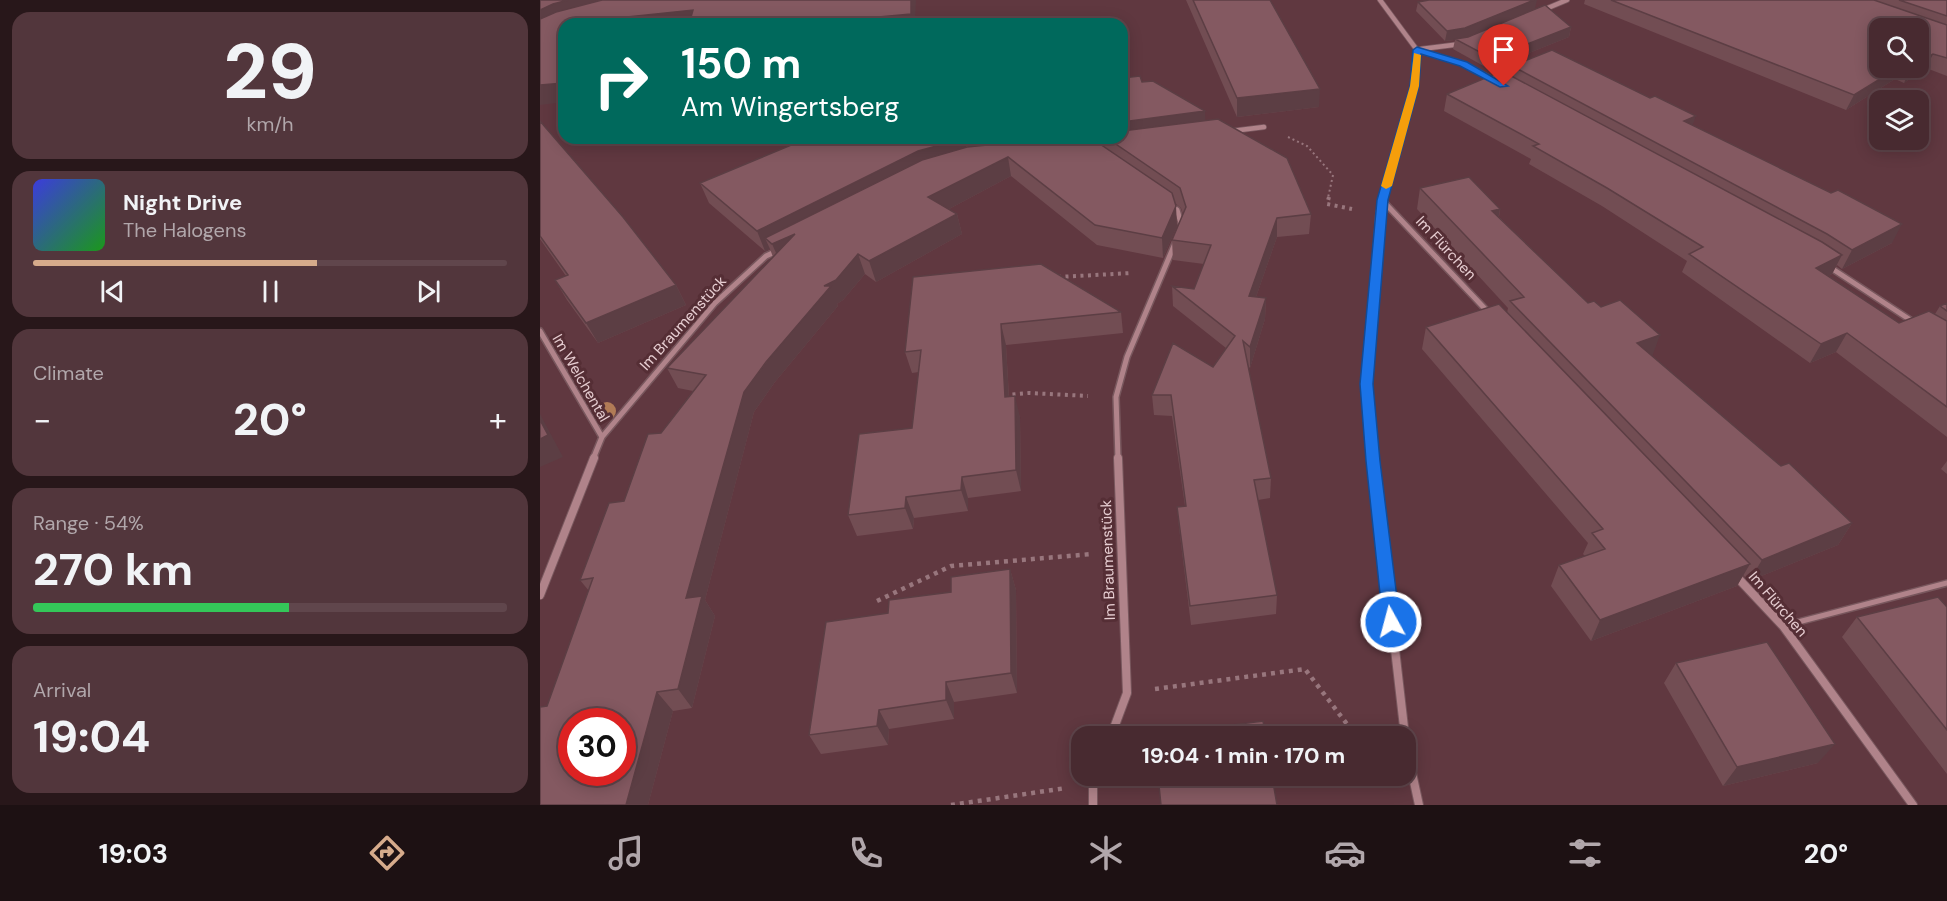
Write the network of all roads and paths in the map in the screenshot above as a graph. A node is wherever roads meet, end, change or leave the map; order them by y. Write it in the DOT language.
graph roads {
  1 [pos="1380,0"];
  2 [pos="1567,0"];
  3 [pos="1536,13"];
  4 [pos="1465,43"];
  5 [pos="1417,50"];
  6 [pos="1504,86"];
  7 [pos="1264,127"];
  8 [pos="1230,132"];
  9 [pos="1307,146"];
  10 [pos="1382,200"];
  11 [pos="1167,203"];
  12 [pos="1327,204"];
  13 [pos="787,245"];
  14 [pos="1824,263"];
  15 [pos="1163,271"];
  16 [pos="1050,277"];
  17 [pos="1497,321"];
  18 [pos="1919,325"];
  19 [pos="540,331"];
  20 [pos="996,396"];
  21 [pos="1116,397"];
  22 [pos="602,437"];
  23 [pos="1121,552"];
  24 [pos="1734,573"];
  25 [pos="1947,583"];
  26 [pos="540,595"];
  27 [pos="877,601"];
  28 [pos="1783,626"];
  29 [pos="1127,693"];
  30 [pos="1115,726"];
  31 [pos="1348,726"];
  32 [pos="1404,726"];
  33 [pos="1071,784"];
  34 [pos="1094,786"];
  35 [pos="1415,786"];
  36 [pos="951,805"];
  37 [pos="1093,805"];
  38 [pos="1419,805"];
  39 [pos="1913,805"];
  1 -- 5 [label="street"];
  2 -- 3 [label="street"];
  4 -- 5 [label="street"];
  5 -- 6 [label="street"];
  5 -- 10 [label="street"];
  7 -- 8 [label="street"];
  9 -- 12 [label="path"];
  10 -- 17 [label="street, Im Flürchen"];
  10 -- 32 [label="street"];
  11 -- 15 [label="street, Im Braumenstück"];
  13 -- 22 [label="street, Im Braumenstück"];
  14 -- 18 [label="street"];
  15 -- 16 [label="path"];
  15 -- 21 [label="street, Im Braumenstück"];
  19 -- 22 [label="street, Im Welchental"];
  20 -- 21 [label="path"];
  21 -- 23 [label="street, Im Braumenstück"];
  22 -- 26 [label="street, Im Braumenstück"];
  23 -- 27 [label="path"];
  23 -- 29 [label="street, Im Braumenstück"];
  24 -- 28 [label="street, Im Flürchen"];
  25 -- 28 [label="lane"];
  28 -- 39 [label="street, Im Flürchen"];
  29 -- 30 [label="street, Im Braumenstück"];
  29 -- 31 [label="path"];
  33 -- 36 [label="path"];
  34 -- 37 [label="street"];
  35 -- 38 [label="street"];
}
